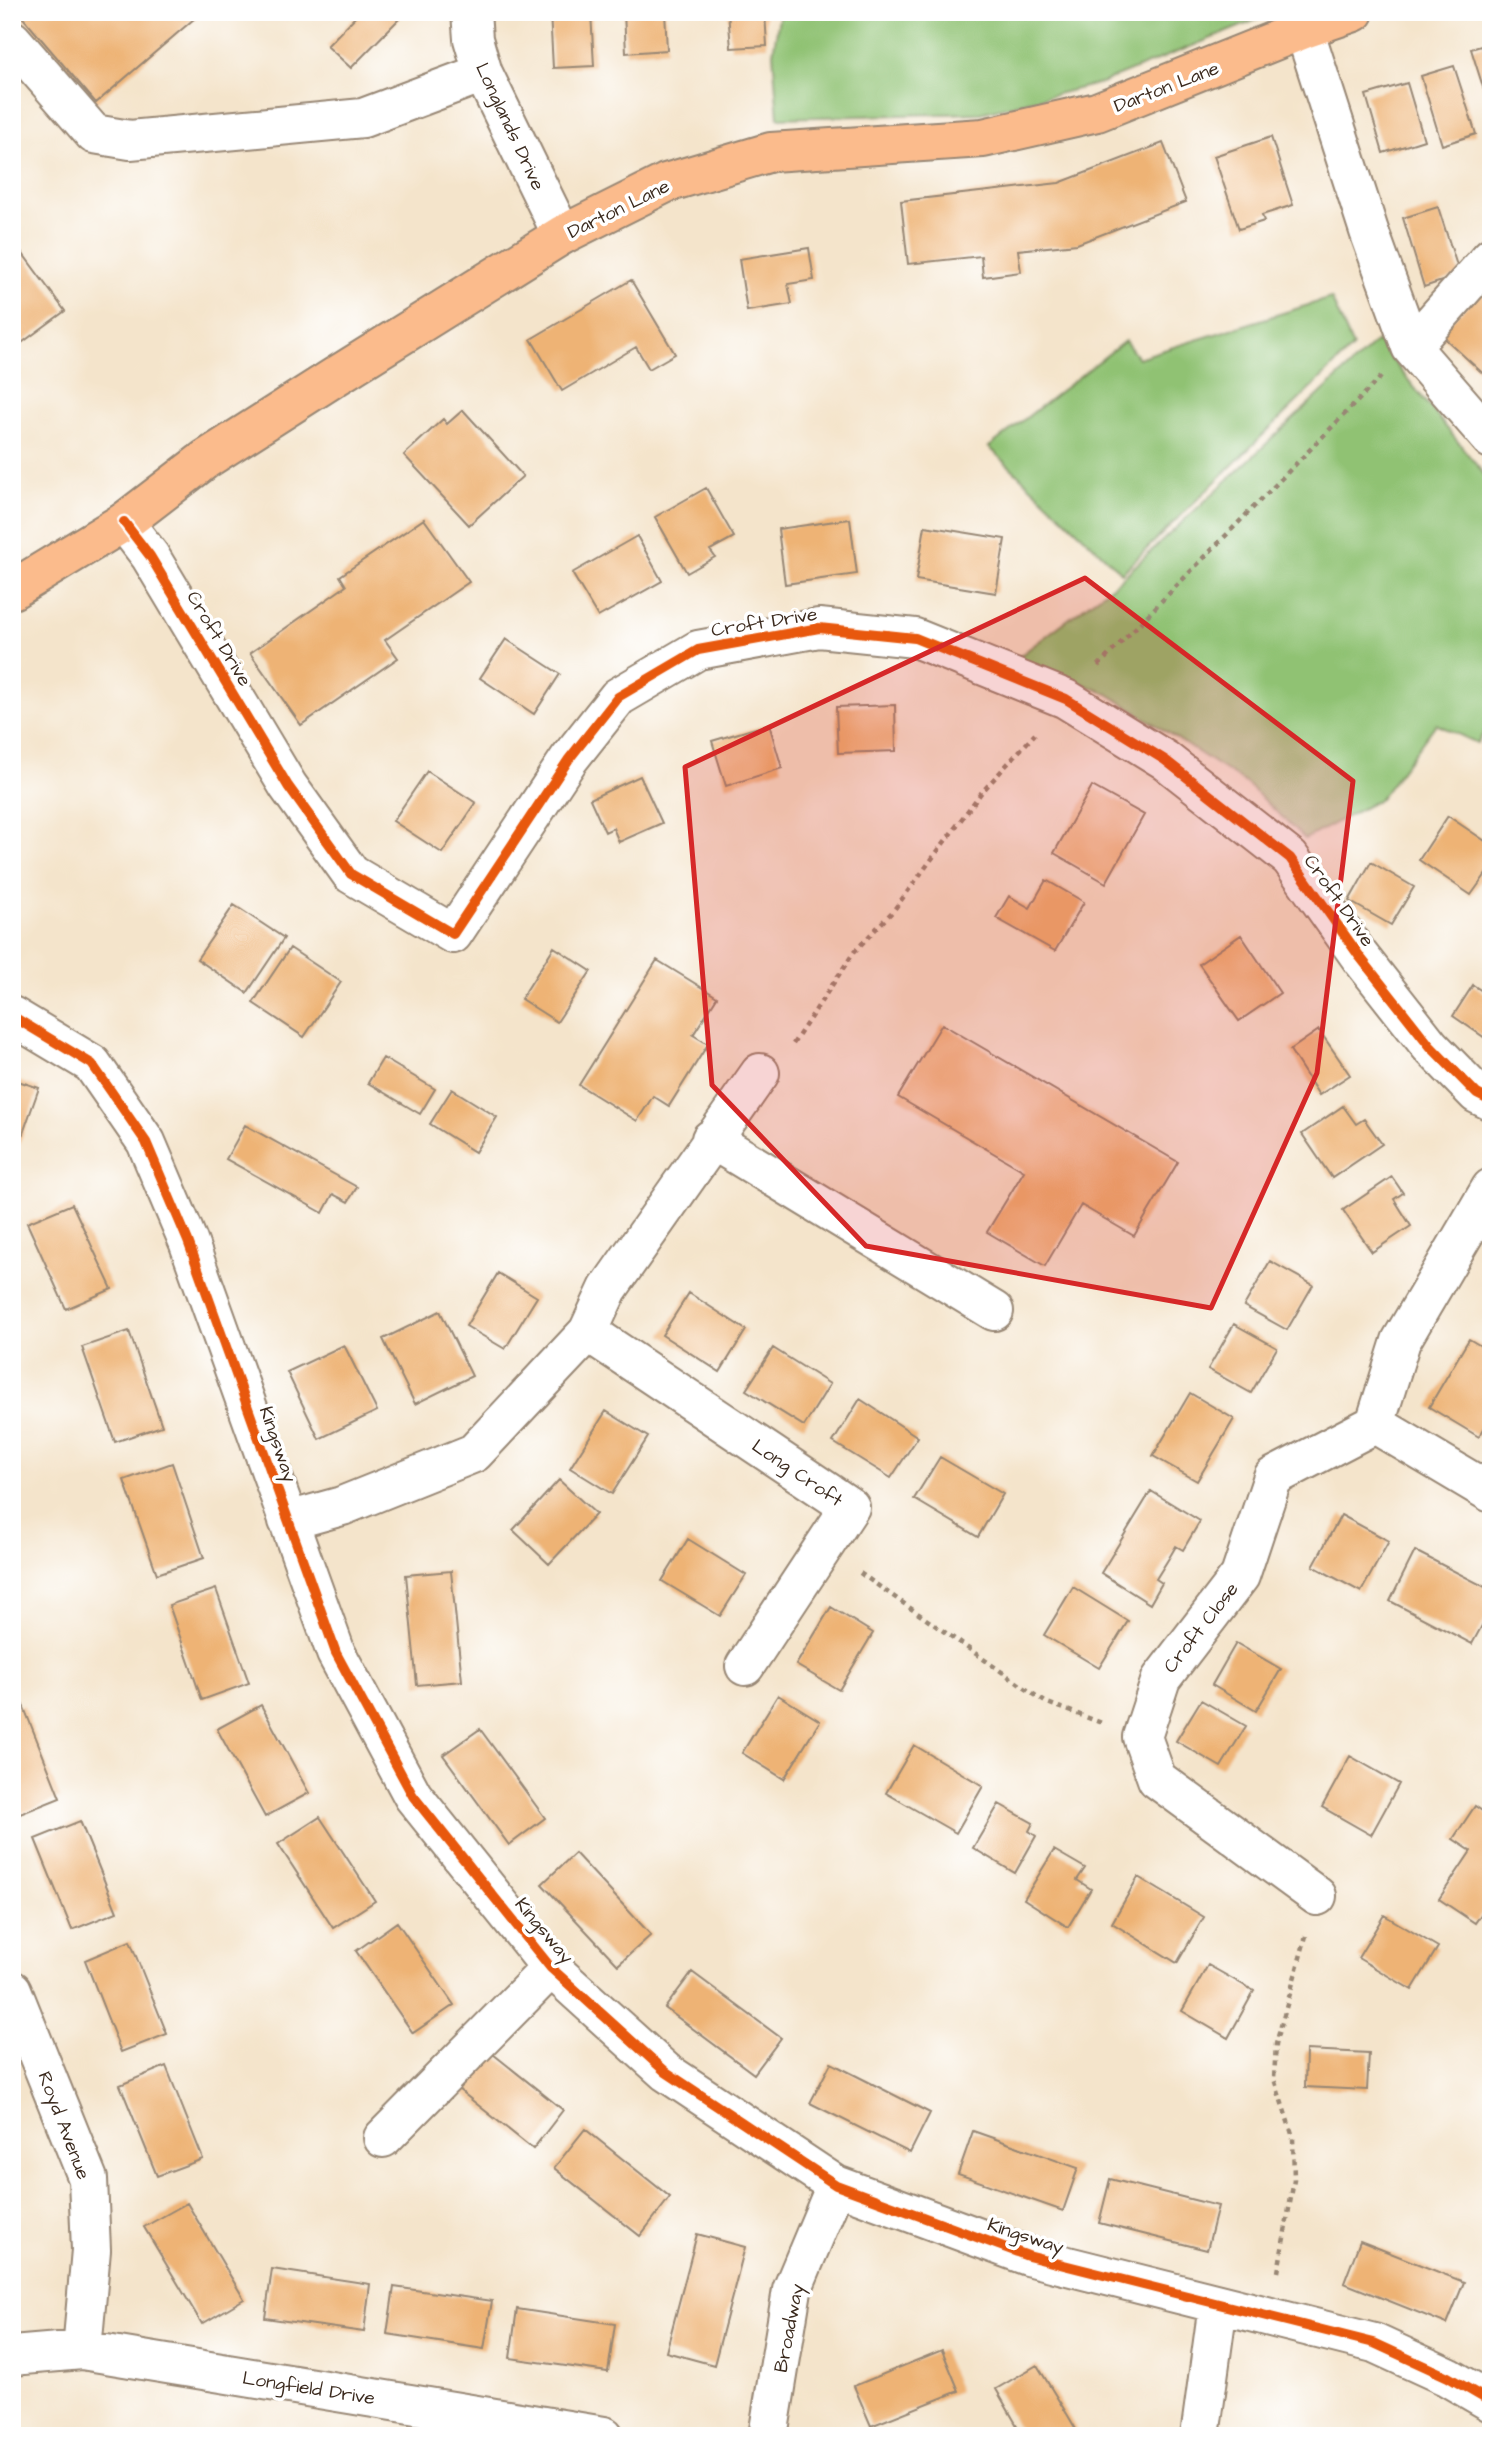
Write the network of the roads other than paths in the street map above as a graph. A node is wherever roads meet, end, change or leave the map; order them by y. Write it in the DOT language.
graph roads {
  1 [pos="471,12"];
  2 [pos="1354,12"];
  3 [pos="1304,29"];
  4 [pos="12,40"];
  5 [pos="483,73"];
  6 [pos="562,236"];
  7 [pos="1491,257"];
  8 [pos="1411,347"];
  9 [pos="1491,439"];
  10 [pos="124,522"];
  11 [pos="12,590"];
  12 [pos="12,1016"];
  13 [pos="760,1073"];
  14 [pos="1491,1101"];
  15 [pos="711,1139"];
  16 [pos="1491,1188"];
  17 [pos="994,1311"];
  18 [pos="588,1332"];
  19 [pos="1375,1424"];
  20 [pos="1491,1493"];
  21 [pos="288,1521"];
  22 [pos="745,1666"];
  23 [pos="1317,1896"];
  24 [pos="551,1968"];
  25 [pos="12,1990"];
  26 [pos="383,2138"];
  27 [pos="836,2185"];
  28 [pos="1218,2305"];
  29 [pos="82,2350"];
  30 [pos="12,2356"];
  31 [pos="1491,2402"];
  32 [pos="604,2436"];
  33 [pos="768,2436"];
  34 [pos="1200,2436"];
  1 -- 5 [label="street, Longlands Drive"];
  2 -- 3 [label="main road, Darton Lane"];
  3 -- 6 [label="main road, Darton Lane"];
  3 -- 8 [label="street"];
  4 -- 5 [label="street"];
  5 -- 6 [label="street, Longlands Drive"];
  6 -- 10 [label="main road, Darton Lane"];
  7 -- 8 [label="street"];
  8 -- 9 [label="street"];
  10 -- 11 [label="main road, Darton Lane"];
  10 -- 14 [label="street, Croft Drive"];
  12 -- 21 [label="street, Kingsway"];
  13 -- 15 [label="street"];
  15 -- 17 [label="street"];
  15 -- 18 [label="street"];
  16 -- 19 [label="street"];
  18 -- 21 [label="street"];
  18 -- 22 [label="street, Long Croft"];
  19 -- 20 [label="street"];
  19 -- 23 [label="street, Croft Close"];
  21 -- 24 [label="street, Kingsway"];
  24 -- 26 [label="street"];
  24 -- 27 [label="street, Kingsway"];
  25 -- 29 [label="street, Royd Avenue"];
  27 -- 28 [label="street, Kingsway"];
  27 -- 33 [label="street, Broadway"];
  28 -- 31 [label="street, Kingsway"];
  28 -- 34 [label="street"];
  29 -- 30 [label="street, Longfield Drive"];
  29 -- 32 [label="street, Longfield Drive"];
}
